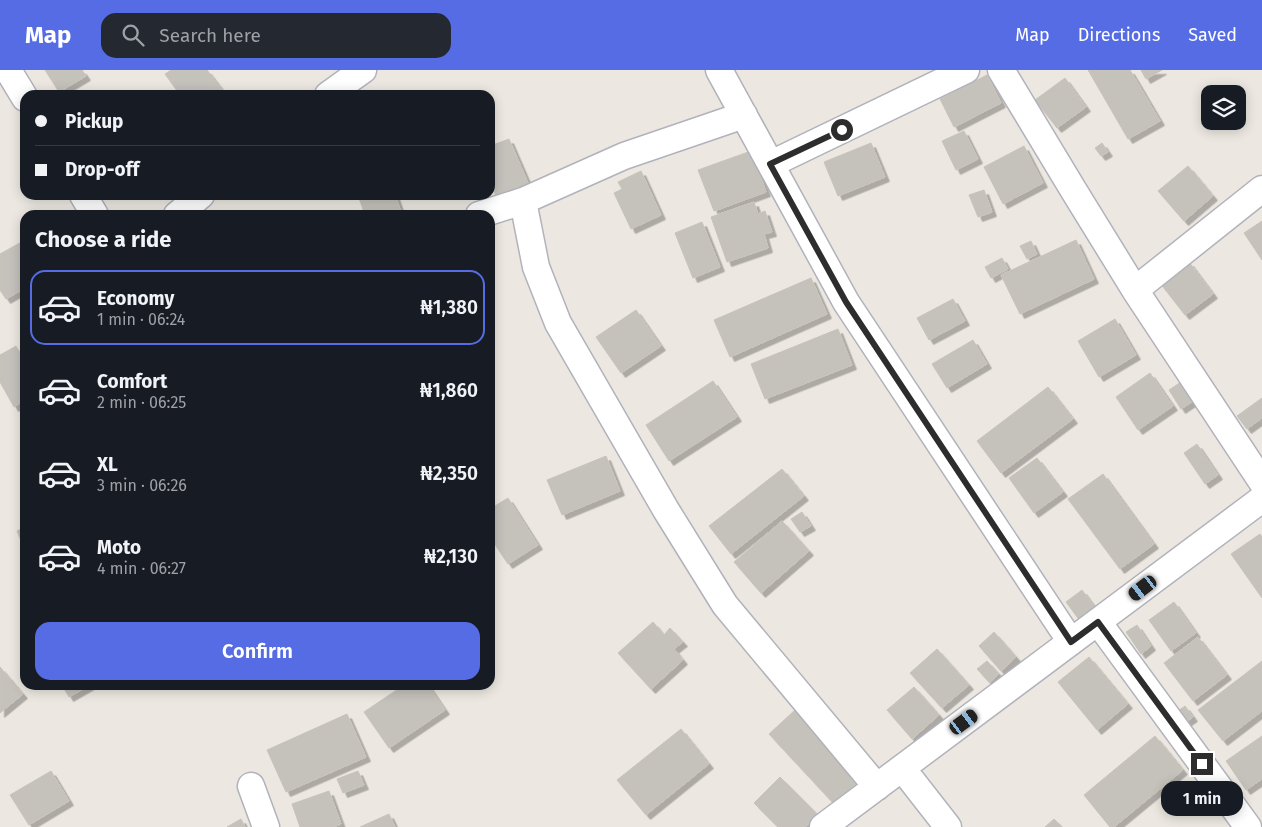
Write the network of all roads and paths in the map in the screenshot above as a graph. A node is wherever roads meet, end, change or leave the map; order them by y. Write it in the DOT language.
graph roads {
  1 [pos="8,70"];
  2 [pos="363,70"];
  3 [pos="719,70"];
  4 [pos="966,70"];
  5 [pos="1002,70"];
  6 [pos="20,90"];
  7 [pos="335,90"];
  8 [pos="744,115"];
  9 [pos="770,164"];
  10 [pos="1262,189"];
  11 [pos="195,200"];
  12 [pos="523,201"];
  13 [pos="183,210"];
  14 [pos="495,210"];
  15 [pos="1135,290"];
  16 [pos="1262,482"];
  17 [pos="1262,500"];
  18 [pos="1098,622"];
  19 [pos="1071,642"];
  20 [pos="902,768"];
  21 [pos="250,786"];
  22 [pos="877,787"];
  23 [pos="266,827"];
  24 [pos="823,827"];
  25 [pos="948,827"];
  26 [pos="1248,827"];
  1 -- 6 [label="street"];
  2 -- 7 [label="street"];
  3 -- 8 [label="street"];
  4 -- 9 [label="street"];
  5 -- 15 [label="street"];
  8 -- 9 [label="street"];
  8 -- 12 [label="street"];
  9 -- 19 [label="street"];
  10 -- 15 [label="street"];
  11 -- 13 [label="street"];
  12 -- 14 [label="street"];
  12 -- 22 [label="street"];
  15 -- 16 [label="street"];
  17 -- 18 [label="street"];
  18 -- 19 [label="street"];
  18 -- 26 [label="street"];
  19 -- 20 [label="street"];
  20 -- 22 [label="street"];
  20 -- 25 [label="street"];
  21 -- 23 [label="street"];
  22 -- 24 [label="street"];
}
